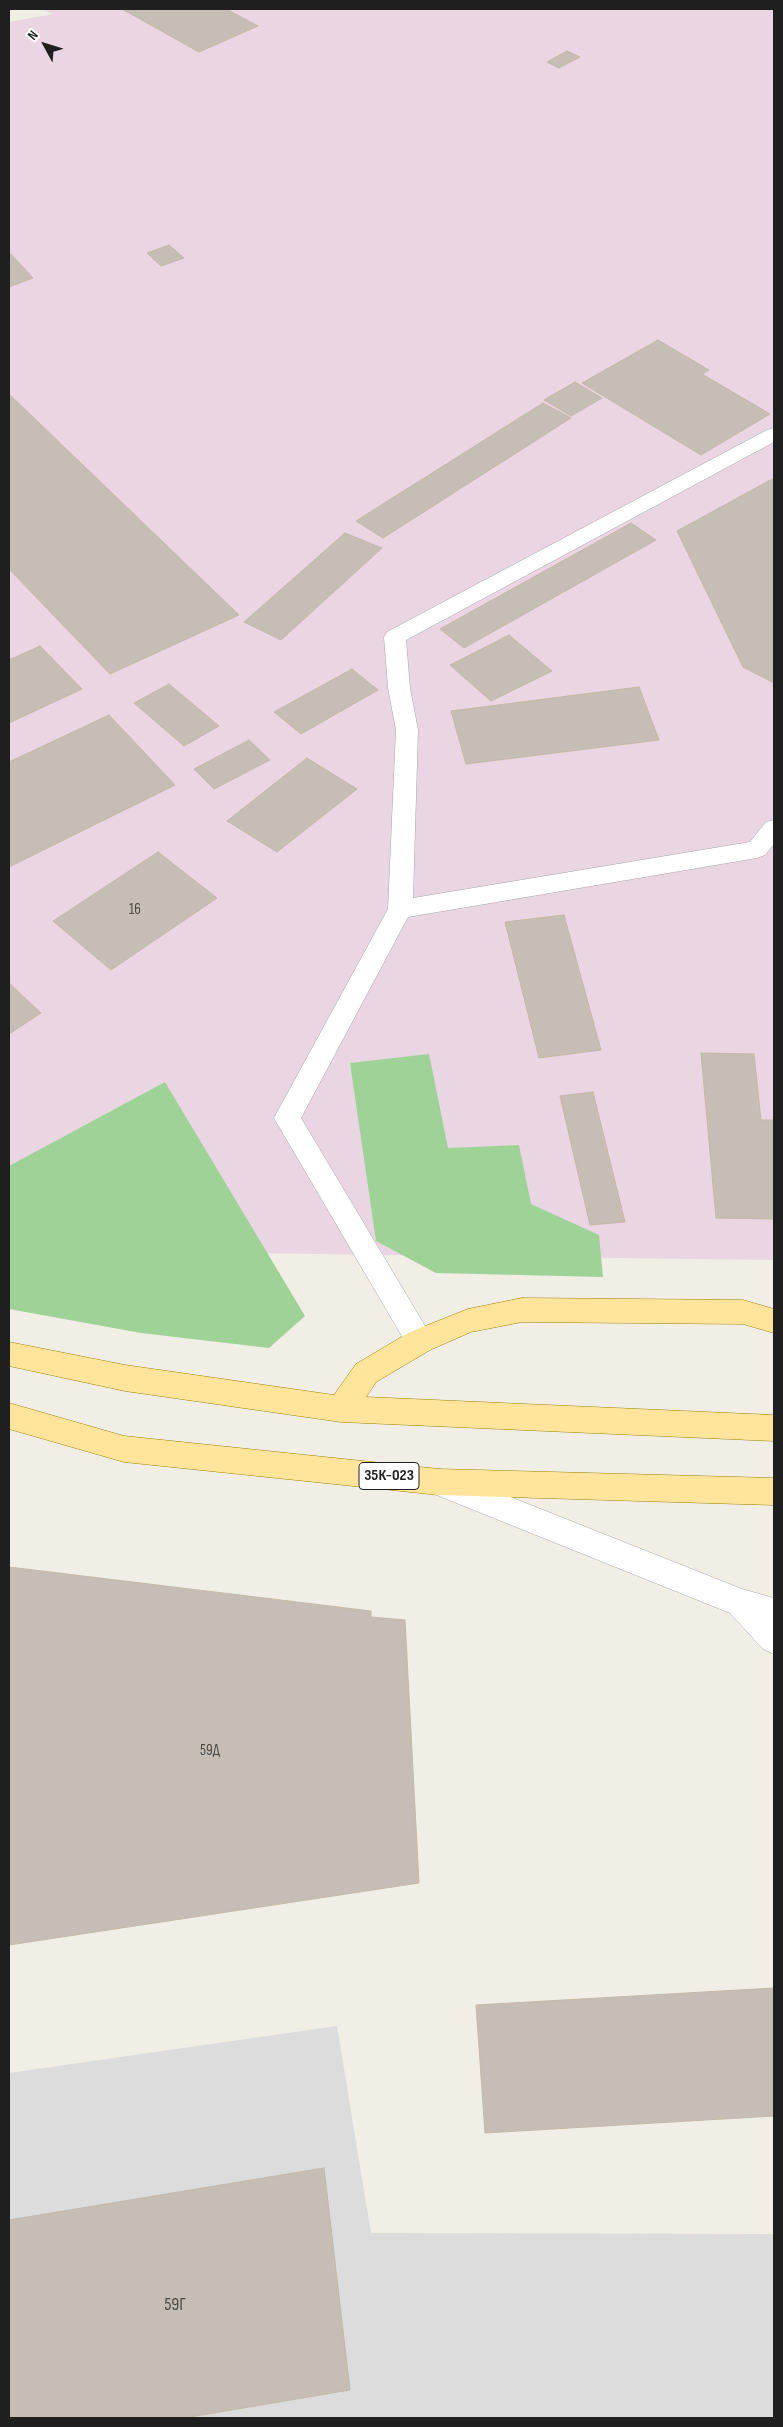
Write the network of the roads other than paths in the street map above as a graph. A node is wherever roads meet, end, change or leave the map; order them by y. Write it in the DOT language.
graph roads {
  1 [pos="774,434"];
  2 [pos="774,828"];
  3 [pos="400,909"];
  4 [pos="774,1321"];
  5 [pos="420,1341"];
  6 [pos="9,1354"];
  7 [pos="341,1409"];
  8 [pos="9,1416"];
  9 [pos="774,1428"];
  10 [pos="439,1482"];
  11 [pos="774,1492"];
  12 [pos="741,1603"];
  13 [pos="774,1612"];
  14 [pos="774,1639"];
  1 -- 3 [label="lane"];
  2 -- 3 [label="lane"];
  3 -- 5 [label="lane"];
  4 -- 5 [label="main road"];
  5 -- 7 [label="main road"];
  6 -- 7 [label="main road"];
  7 -- 9 [label="main road"];
  8 -- 10 [label="main road, 35К-023"];
  10 -- 11 [label="main road, 35К-023"];
  10 -- 12 [label="lane"];
  12 -- 13 [label="lane"];
  12 -- 14 [label="lane"];
}
